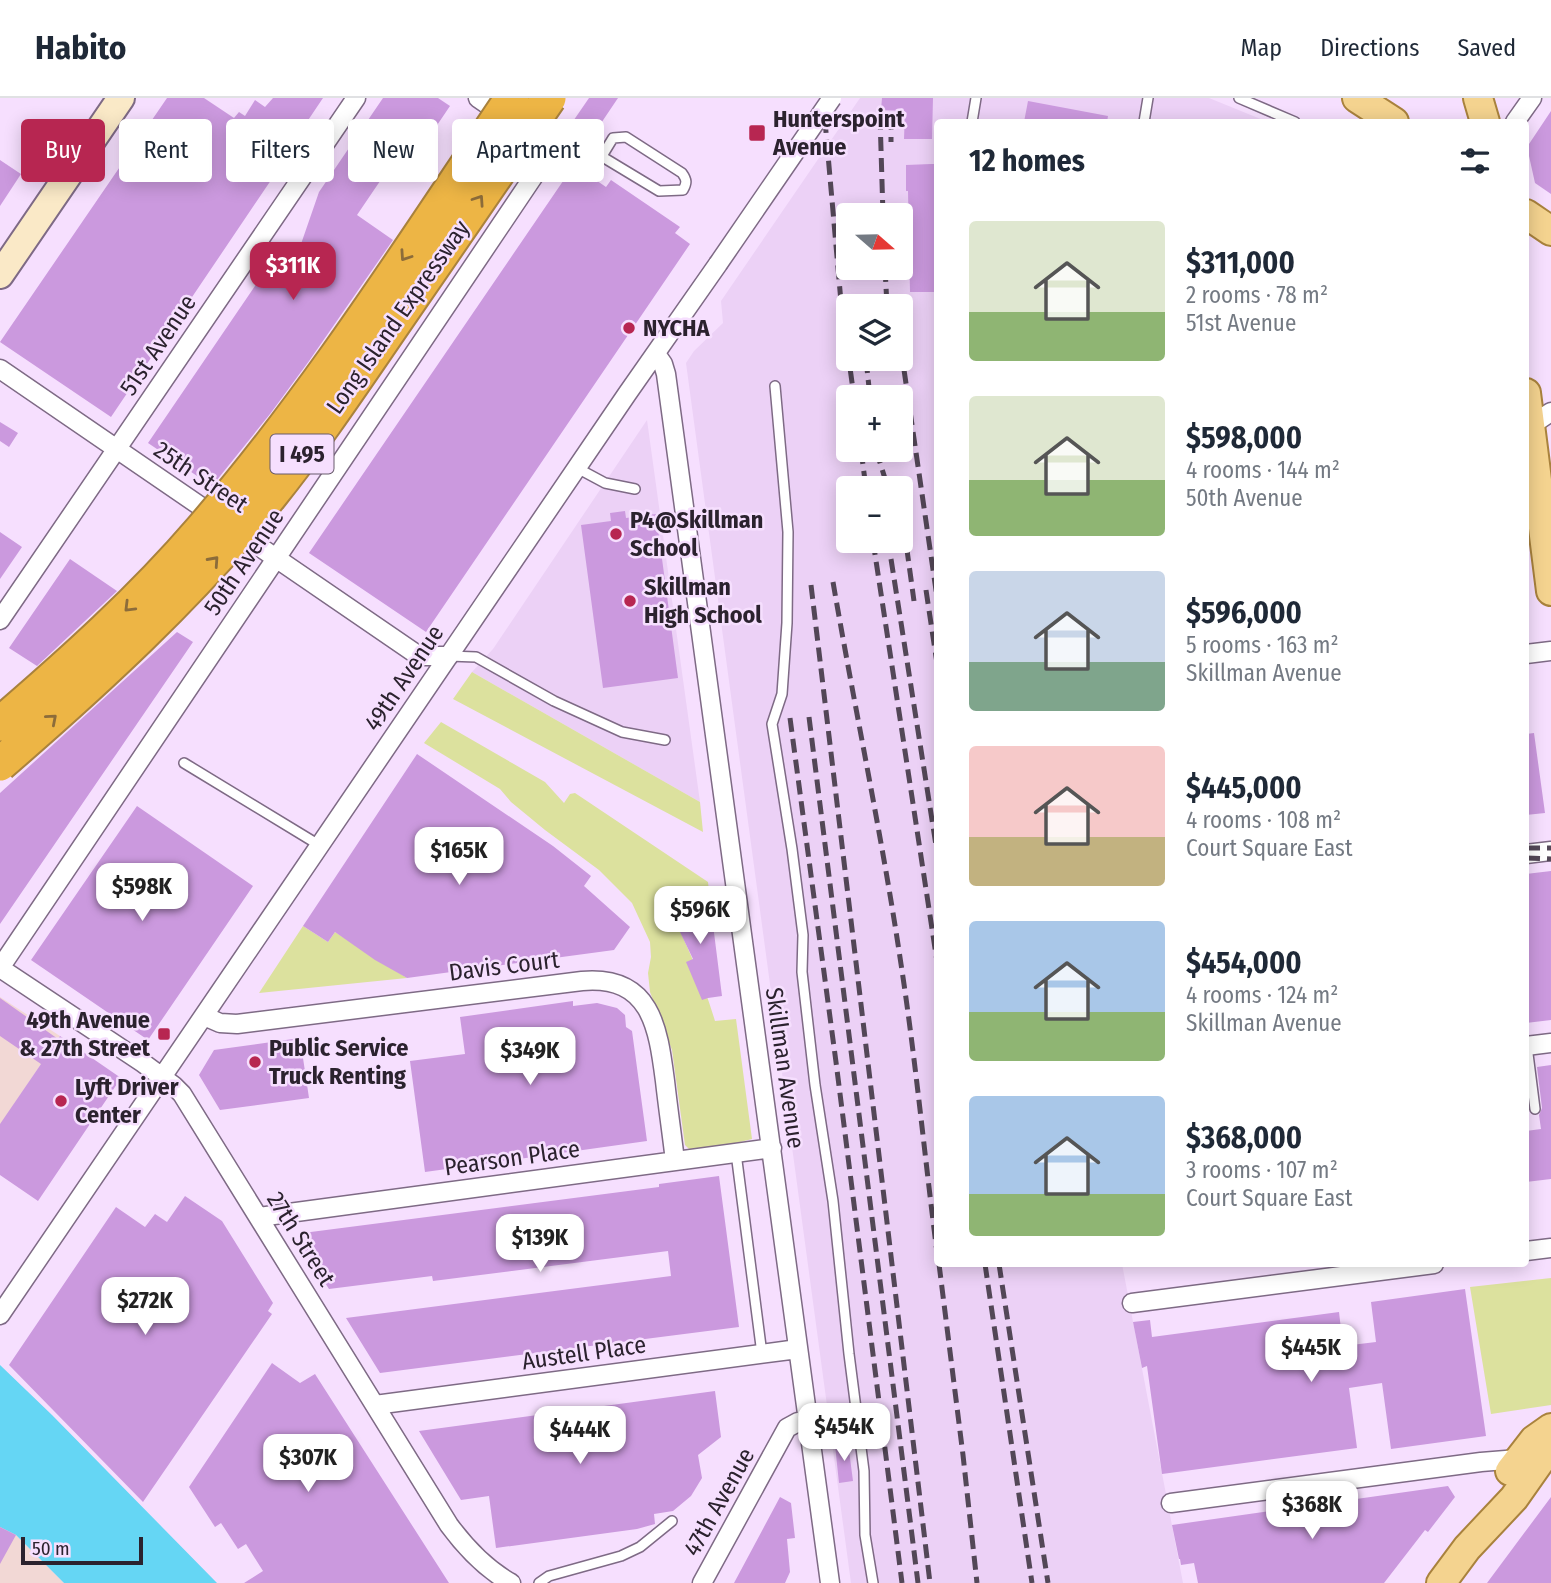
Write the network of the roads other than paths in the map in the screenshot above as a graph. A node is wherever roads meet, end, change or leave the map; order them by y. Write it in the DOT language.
graph roads {
  1 [pos="121,98"];
  2 [pos="356,98"];
  3 [pos="478,98"];
  4 [pos="512,98"];
  5 [pos="549,98"];
  6 [pos="832,98"];
  7 [pos="976,98"];
  8 [pos="1148,98"];
  9 [pos="1239,98"];
  10 [pos="1357,98"];
  11 [pos="1478,98"];
  12 [pos="1532,98"];
  13 [pos="508,119"];
  14 [pos="972,119"];
  15 [pos="1144,119"];
  16 [pos="1288,119"];
  17 [pos="1389,119"];
  18 [pos="1484,119"];
  19 [pos="1517,119"];
  20 [pos="602,156"];
  21 [pos="530,182"];
  22 [pos="1529,216"];
  23 [pos="1551,231"];
  24 [pos="0,275"];
  25 [pos="656,354"];
  26 [pos="0,369"];
  27 [pos="775,386"];
  28 [pos="1529,399"];
  29 [pos="1540,419"];
  30 [pos="116,449"];
  31 [pos="577,468"];
  32 [pos="635,489"];
  33 [pos="276,558"];
  34 [pos="1551,587"];
  35 [pos="0,620"];
  36 [pos="1551,651"];
  37 [pos="1529,654"];
  38 [pos="449,656"];
  39 [pos="0,724"];
  40 [pos="665,740"];
  41 [pos="184,763"];
  42 [pos="0,764"];
  43 [pos="319,845"];
  44 [pos="1551,851"];
  45 [pos="1529,854"];
  46 [pos="0,968"];
  47 [pos="204,1016"];
  48 [pos="1551,1042"];
  49 [pos="1529,1046"];
  50 [pos="1529,1067"];
  51 [pos="163,1077"];
  52 [pos="1535,1110"];
  53 [pos="772,1149"];
  54 [pos="736,1153"];
  55 [pos="675,1161"];
  56 [pos="259,1217"];
  57 [pos="1551,1248"];
  58 [pos="1529,1251"];
  59 [pos="1411,1267"];
  60 [pos="1132,1303"];
  61 [pos="0,1315"];
  62 [pos="799,1349"];
  63 [pos="762,1354"];
  64 [pos="375,1405"];
  65 [pos="808,1420"];
  66 [pos="1551,1428"];
  67 [pos="1551,1451"];
  68 [pos="1518,1459"];
  69 [pos="1171,1503"];
  70 [pos="672,1521"];
  71 [pos="1467,1548"];
  72 [pos="511,1583"];
  73 [pos="539,1583"];
  74 [pos="702,1583"];
  75 [pos="830,1583"];
  76 [pos="873,1583"];
  77 [pos="1441,1583"];
  1 -- 24 [label="main road"];
  2 -- 30 [label="street, 51st Avenue"];
  3 -- 13 [label="street"];
  4 -- 39 [label="highway, Long Island Expressway / I 495, one-way, bridge"];
  42 -- 5 [label="highway, Long Island Expressway / I 495, one-way, bridge"];
  6 -- 25 [label="street, 49th Avenue, bridge"];
  7 -- 14 [label="lane"];
  8 -- 15 [label="lane"];
  9 -- 16 [label="lane"];
  10 -- 17 [label="main road"];
  11 -- 18 [label="main road"];
  12 -- 19 [label="street"];
  20 -- 20 [label="lane"];
  21 -- 33 [label="street, 50th Avenue"];
  22 -- 23 [label="main road"];
  25 -- 31 [label="street, 49th Avenue"];
  25 -- 53 [label="street, Skillman Avenue"];
  26 -- 30 [label="street, 25th Street"];
  27 -- 76 [label="lane"];
  28 -- 29 [label="main road"];
  29 -- 34 [label="main road"];
  30 -- 33 [label="street, 25th Street"];
  30 -- 35 [label="street, 51st Avenue"];
  31 -- 32 [label="lane"];
  31 -- 38 [label="street, 49th Avenue"];
  33 -- 38 [label="street, 25th Street"];
  33 -- 46 [label="street, 50th Avenue"];
  36 -- 37 [label="street"];
  38 -- 40 [label="lane"];
  38 -- 43 [label="street, 49th Avenue"];
  41 -- 43 [label="lane"];
  43 -- 47 [label="street, 49th Avenue"];
  44 -- 45 [label="street"];
  46 -- 51 [label="street, 27th Street"];
  47 -- 51 [label="street, 49th Avenue"];
  47 -- 55 [label="street, Davis Court"];
  48 -- 49 [label="street"];
  50 -- 52 [label="lane"];
  51 -- 56 [label="street, 27th Street"];
  51 -- 61 [label="street, 49th Avenue"];
  53 -- 54 [label="street, Pearson Place"];
  53 -- 62 [label="street, Skillman Avenue"];
  54 -- 55 [label="street, Pearson Place"];
  54 -- 63 [label="lane"];
  55 -- 56 [label="street, Pearson Place"];
  56 -- 64 [label="street, 27th Street"];
  57 -- 58 [label="street"];
  59 -- 60 [label="street"];
  62 -- 63 [label="street, Austell Place"];
  62 -- 65 [label="street, Skillman Avenue"];
  63 -- 64 [label="street, Austell Place"];
  64 -- 72 [label="street, 27th Street"];
  65 -- 74 [label="street, 47th Avenue"];
  65 -- 75 [label="street, Skillman Avenue"];
  66 -- 68 [label="main road"];
  67 -- 71 [label="main road"];
  68 -- 69 [label="street"];
  68 -- 71 [label="main road"];
  70 -- 73 [label="lane"];
  71 -- 77 [label="main road"];
}
